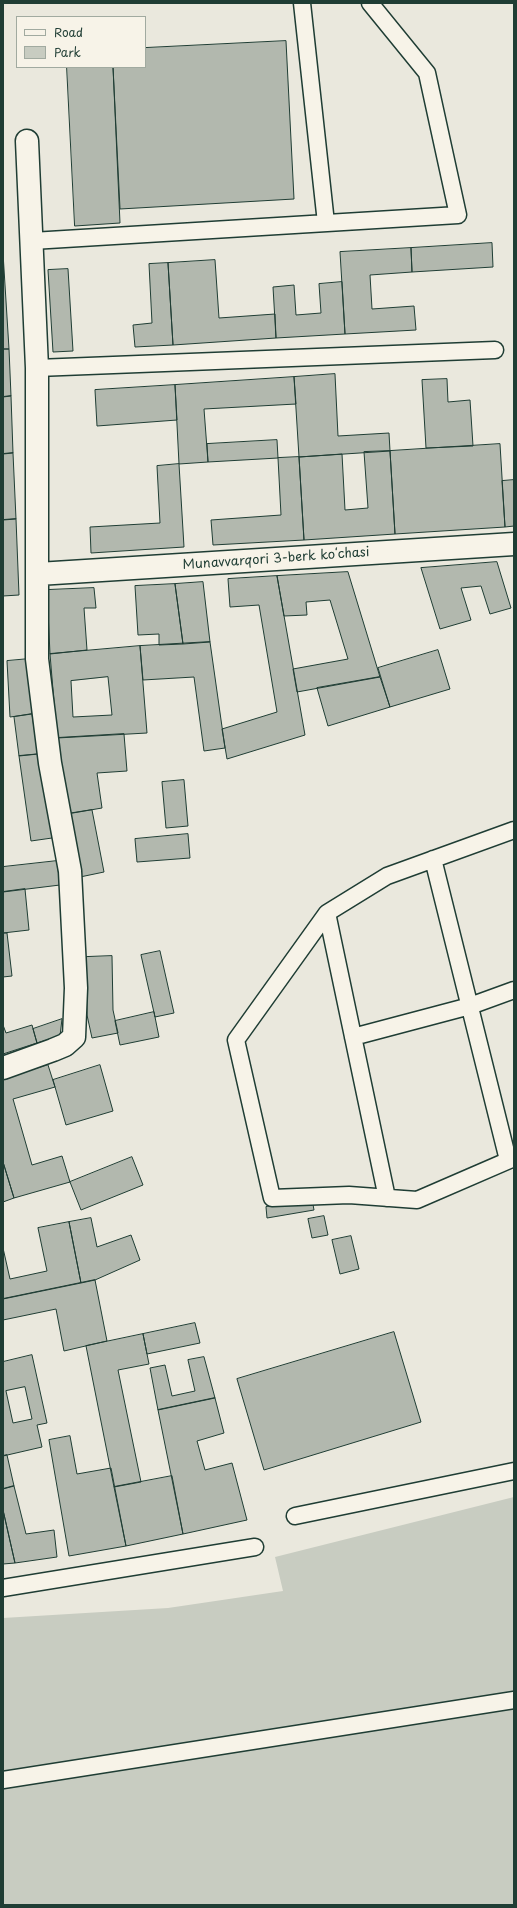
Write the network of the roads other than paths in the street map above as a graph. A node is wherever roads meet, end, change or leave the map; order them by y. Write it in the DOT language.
graph roads {
  1 [pos="302,3"];
  2 [pos="370,3"];
  3 [pos="27,141"];
  4 [pos="326,223"];
  5 [pos="32,241"];
  6 [pos="495,350"];
  7 [pos="37,368"];
  8 [pos="514,544"];
  9 [pos="38,574"];
  10 [pos="514,830"];
  11 [pos="433,859"];
  12 [pos="327,913"];
  13 [pos="514,990"];
  14 [pos="470,1006"];
  15 [pos="353,1037"];
  16 [pos="3,1068"];
  17 [pos="511,1159"];
  18 [pos="387,1198"];
  19 [pos="514,1471"];
  20 [pos="295,1516"];
  21 [pos="255,1547"];
  22 [pos="3,1588"];
  23 [pos="514,1700"];
  24 [pos="3,1780"];
  1 -- 4 [label="lane"];
  2 -- 4 [label="lane"];
  3 -- 5 [label="street"];
  4 -- 5 [label="lane"];
  5 -- 7 [label="street"];
  6 -- 7 [label="lane"];
  7 -- 9 [label="street"];
  8 -- 9 [label="street, Munavvarqori 3-berk koʻchasi"];
  9 -- 16 [label="street"];
  10 -- 11 [label="lane"];
  11 -- 12 [label="lane"];
  11 -- 14 [label="lane"];
  12 -- 15 [label="lane"];
  12 -- 18 [label="lane"];
  13 -- 14 [label="lane"];
  14 -- 15 [label="lane"];
  14 -- 17 [label="lane"];
  15 -- 18 [label="lane"];
  17 -- 18 [label="lane"];
  19 -- 20 [label="lane"];
  21 -- 22 [label="lane"];
  23 -- 24 [label="lane"];
}
